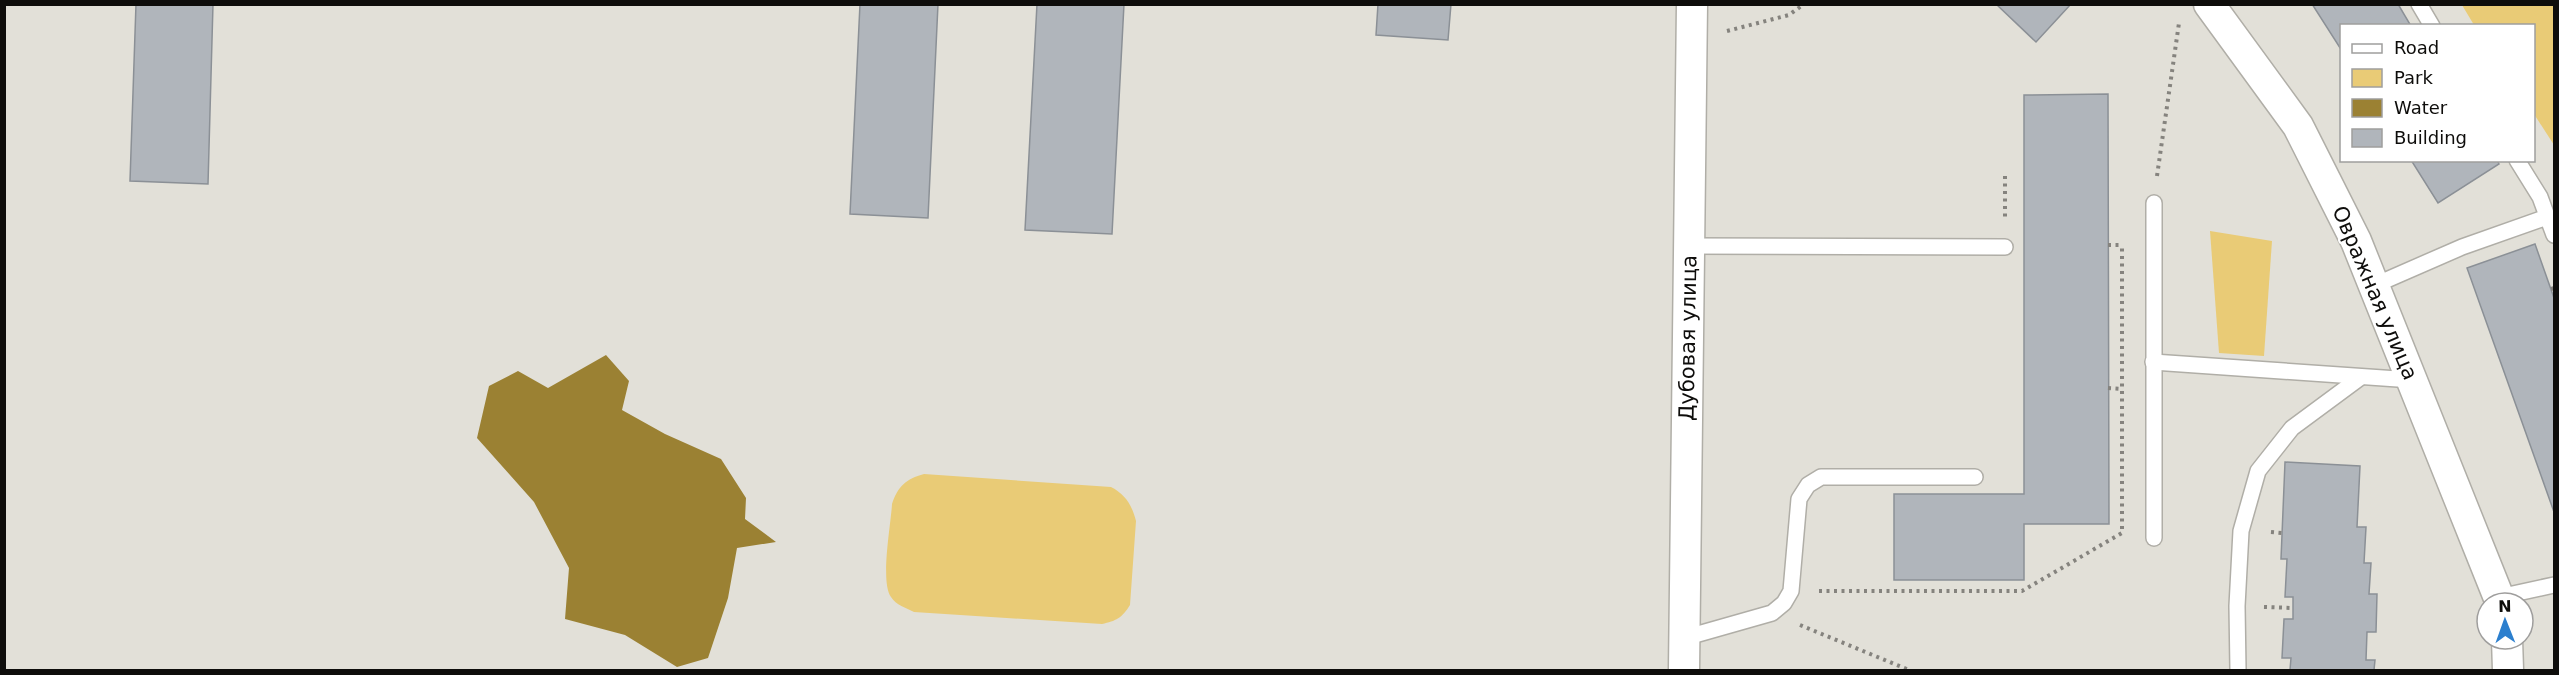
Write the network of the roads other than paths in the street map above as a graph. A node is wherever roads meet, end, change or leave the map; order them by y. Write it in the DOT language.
graph roads {
  1 [pos="1692,4"];
  2 [pos="2209,4"];
  3 [pos="2419,4"];
  4 [pos="2431,24"];
  5 [pos="2518,162"];
  6 [pos="2154,203"];
  7 [pos="2547,217"];
  8 [pos="2554,235"];
  9 [pos="1689,246"];
  10 [pos="2005,247"];
  11 [pos="2375,285"];
  12 [pos="2153,362"];
  13 [pos="2361,377"];
  14 [pos="2412,380"];
  15 [pos="1975,477"];
  16 [pos="2154,538"];
  17 [pos="2554,585"];
  18 [pos="2496,591"];
  19 [pos="2532,591"];
  20 [pos="1684,638"];
  21 [pos="2507,651"];
  22 [pos="1684,670"];
  23 [pos="2238,670"];
  24 [pos="2508,670"];
  1 -- 9 [label="street, Дубовая улица"];
  2 -- 11 [label="street, Овражная улица"];
  3 -- 4 [label="lane"];
  5 -- 7 [label="lane"];
  6 -- 12 [label="lane"];
  7 -- 8 [label="lane"];
  7 -- 11 [label="lane"];
  9 -- 10 [label="lane"];
  9 -- 20 [label="street, Дубовая улица"];
  11 -- 14 [label="street, Овражная улица"];
  12 -- 13 [label="lane"];
  12 -- 16 [label="lane"];
  13 -- 14 [label="lane"];
  13 -- 23 [label="lane"];
  14 -- 18 [label="street, Овражная улица"];
  15 -- 20 [label="lane"];
  17 -- 19 [label="lane"];
  20 -- 22 [label="street, Дубовая улица"];
  21 -- 24 [label="street"];
}
